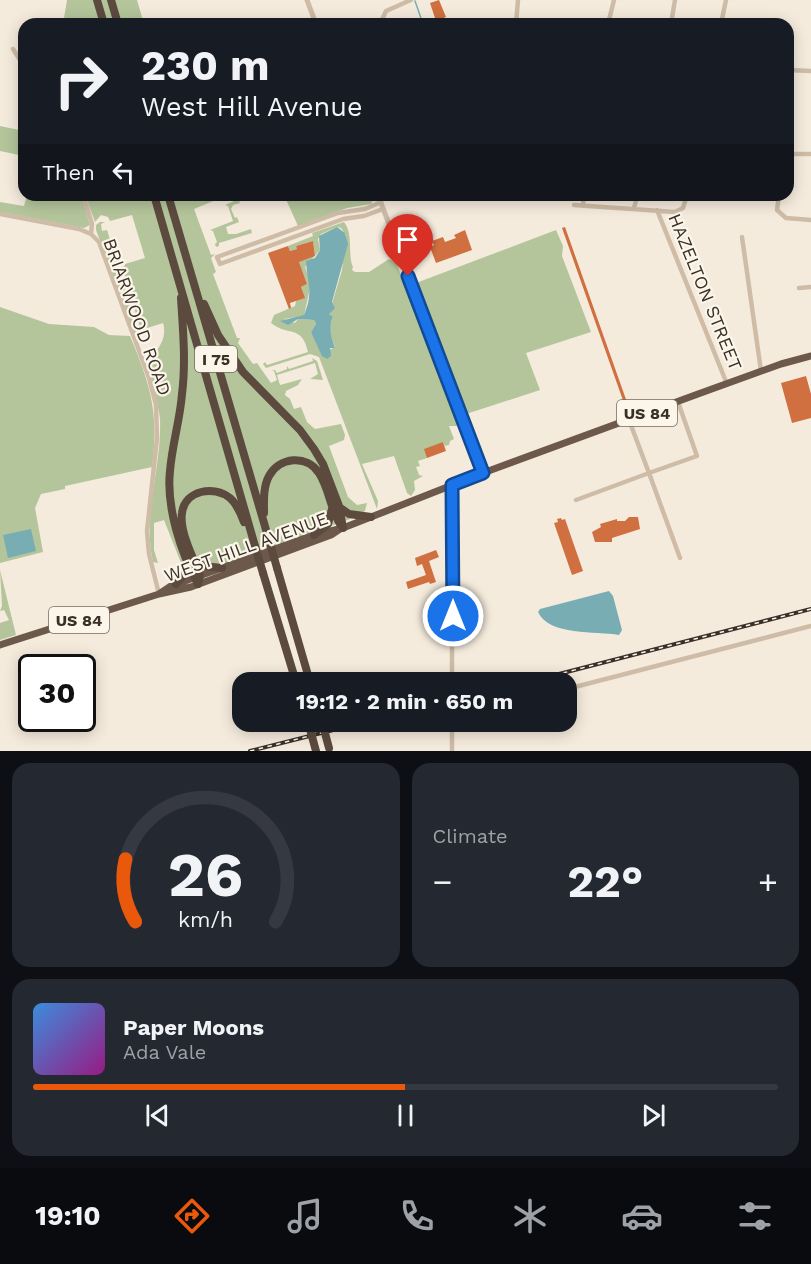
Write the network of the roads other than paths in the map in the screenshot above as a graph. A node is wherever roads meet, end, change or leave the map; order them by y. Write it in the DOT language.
graph roads {
  1 [pos="97,0"];
  2 [pos="111,0"];
  3 [pos="307,0"];
  4 [pos="411,0"];
  5 [pos="518,0"];
  6 [pos="614,0"];
  7 [pos="675,0"];
  8 [pos="726,0"];
  9 [pos="102,18"];
  10 [pos="116,18"];
  11 [pos="314,18"];
  12 [pos="383,18"];
  13 [pos="516,18"];
  14 [pos="610,18"];
  15 [pos="672,18"];
  16 [pos="722,18"];
  17 [pos="13,49"];
  18 [pos="18,57"];
  19 [pos="794,70"];
  20 [pos="811,71"];
  21 [pos="794,154"];
  22 [pos="811,154"];
  23 [pos="85,201"];
  24 [pos="156,201"];
  25 [pos="170,201"];
  26 [pos="583,201"];
  27 [pos="636,201"];
  28 [pos="685,201"];
  29 [pos="778,201"];
  30 [pos="381,202"];
  31 [pos="574,205"];
  32 [pos="583,205"];
  33 [pos="383,209"];
  34 [pos="634,209"];
  35 [pos="657,210"];
  36 [pos="0,214"];
  37 [pos="811,220"];
  38 [pos="91,234"];
  39 [pos="742,237"];
  40 [pos="190,270"];
  41 [pos="179,281"];
  42 [pos="811,287"];
  43 [pos="799,288"];
  44 [pos="811,356"];
  45 [pos="761,371"];
  46 [pos="727,384"];
  47 [pos="678,402"];
  48 [pos="629,420"];
  49 [pos="483,473"];
  50 [pos="649,473"];
  51 [pos="452,485"];
  52 [pos="576,500"];
  53 [pos="335,507"];
  54 [pos="371,517"];
  55 [pos="264,523"];
  56 [pos="343,528"];
  57 [pos="314,535"];
  58 [pos="255,546"];
  59 [pos="680,558"];
  60 [pos="191,560"];
  61 [pos="222,568"];
  62 [pos="198,579"];
  63 [pos="176,584"];
  64 [pos="159,594"];
  65 [pos="811,626"];
  66 [pos="0,645"];
  67 [pos="293,672"];
  68 [pos="307,672"];
  69 [pos="452,672"];
  70 [pos="577,686"];
  71 [pos="311,732"];
  72 [pos="325,732"];
  73 [pos="452,732"];
  74 [pos="330,749"];
  75 [pos="316,751"];
  76 [pos="452,751"];
  1 -- 9 [label="highway"];
  2 -- 10 [label="highway"];
  3 -- 11 [label="street"];
  4 -- 12 [label="street"];
  5 -- 13 [label="street"];
  6 -- 14 [label="street"];
  7 -- 15 [label="street"];
  8 -- 16 [label="street"];
  17 -- 18 [label="street"];
  19 -- 20 [label="street"];
  21 -- 22 [label="street"];
  23 -- 38 [label="street, BRIARWOOD ROAD"];
  24 -- 41 [label="highway, I 75"];
  25 -- 40 [label="highway, I 75"];
  26 -- 32 [label="street"];
  27 -- 34 [label="street"];
  28 -- 35 [label="street"];
  29 -- 37 [label="street"];
  30 -- 33 [label="street"];
  30 -- 33 [label="street"];
  31 -- 32 [label="street"];
  32 -- 34 [label="street"];
  33 -- 49 [label="street"];
  34 -- 35 [label="street"];
  35 -- 46 [label="street, HAZELTON STREET"];
  36 -- 38 [label="street"];
  38 -- 64 [label="street, BRIARWOOD ROAD"];
  39 -- 45 [label="street"];
  40 -- 53 [label="highway"];
  40 -- 55 [label="highway, I 75"];
  41 -- 58 [label="highway, I 75"];
  41 -- 60 [label="highway"];
  42 -- 43 [label="street"];
  44 -- 45 [label="highway, WEST HILL AVENUE / US 84"];
  45 -- 46 [label="highway, WEST HILL AVENUE / US 84"];
  46 -- 47 [label="highway, WEST HILL AVENUE / US 84"];
  47 -- 48 [label="highway, WEST HILL AVENUE / US 84"];
  47 -- 50 [label="street"];
  48 -- 49 [label="highway, WEST HILL AVENUE / US 84"];
  48 -- 50 [label="street"];
  49 -- 51 [label="highway, WEST HILL AVENUE / US 84"];
  50 -- 52 [label="street"];
  50 -- 59 [label="street"];
  51 -- 54 [label="highway, WEST HILL AVENUE / US 84"];
  51 -- 69 [label="street"];
  53 -- 54 [label="highway"];
  53 -- 55 [label="highway"];
  53 -- 56 [label="highway"];
  53 -- 57 [label="highway"];
  54 -- 56 [label="highway, WEST HILL AVENUE / US 84"];
  55 -- 68 [label="highway, I 75, bridge"];
  56 -- 57 [label="highway, WEST HILL AVENUE / US 84"];
  56 -- 62 [label="highway, WEST HILL AVENUE / US 84"];
  57 -- 61 [label="highway, WEST HILL AVENUE / US 84"];
  58 -- 60 [label="highway"];
  58 -- 67 [label="highway, I 75, bridge"];
  60 -- 61 [label="highway"];
  60 -- 62 [label="highway"];
  60 -- 63 [label="highway"];
  61 -- 62 [label="highway, WEST HILL AVENUE / US 84"];
  62 -- 63 [label="highway, WEST HILL AVENUE / US 84"];
  62 -- 64 [label="highway, WEST HILL AVENUE / US 84"];
  63 -- 64 [label="highway, WEST HILL AVENUE / US 84"];
  64 -- 66 [label="highway, WEST HILL AVENUE / US 84"];
  65 -- 70 [label="street"];
  71 -- 75 [label="highway, bridge"];
  72 -- 74 [label="highway, bridge"];
  73 -- 76 [label="street"];
}
